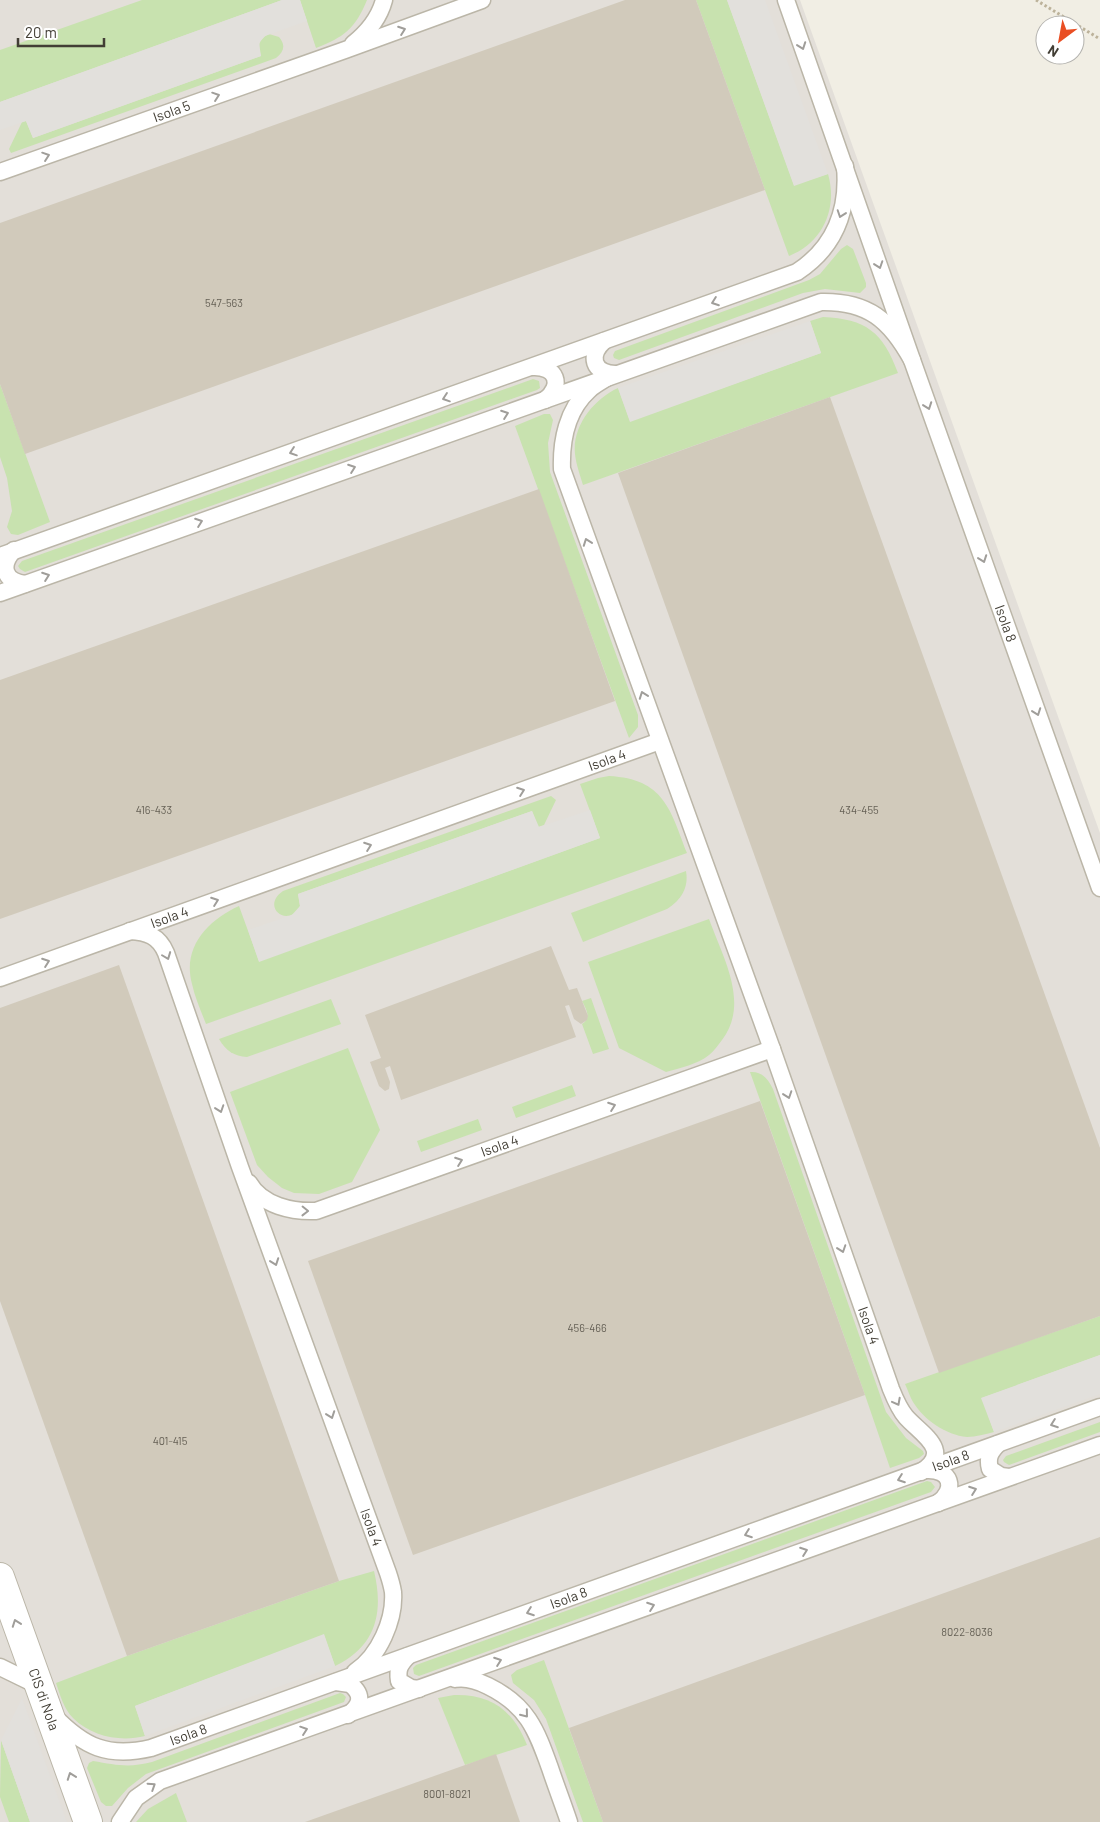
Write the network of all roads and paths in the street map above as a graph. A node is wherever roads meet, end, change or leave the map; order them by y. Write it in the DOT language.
graph roads {
  1 [pos="384,0"];
  2 [pos="482,0"];
  3 [pos="786,0"];
  4 [pos="1036,0"];
  5 [pos="1100,39"];
  6 [pos="345,50"];
  7 [pos="845,166"];
  8 [pos="0,172"];
  9 [pos="604,341"];
  10 [pos="912,360"];
  11 [pos="533,367"];
  12 [pos="612,376"];
  13 [pos="545,400"];
  14 [pos="7,553"];
  15 [pos="25,584"];
  16 [pos="0,593"];
  17 [pos="660,741"];
  18 [pos="1100,888"];
  19 [pos="130,931"];
  20 [pos="0,978"];
  21 [pos="772,1049"];
  22 [pos="240,1167"];
  23 [pos="1100,1407"];
  24 [pos="998,1444"];
  25 [pos="1100,1444"];
  26 [pos="924,1471"];
  27 [pos="1009,1477"];
  28 [pos="938,1503"];
  29 [pos="0,1577"];
  30 [pos="408,1656"];
  31 [pos="0,1667"];
  32 [pos="339,1681"];
  33 [pos="435,1683"];
  34 [pos="418,1689"];
  35 [pos="43,1697"];
  36 [pos="348,1715"];
  37 [pos="88,1822"];
  38 [pos="120,1822"];
  39 [pos="569,1822"];
  1 -- 6 [label="lane, Isola 5"];
  6 -- 2 [label="lane, Isola 5, one-way"];
  3 -- 7 [label="lane, one-way"];
  4 -- 5 [label="path"];
  8 -- 6 [label="lane, Isola 5, one-way"];
  7 -- 9 [label="lane, one-way"];
  7 -- 10 [label="lane, one-way"];
  9 -- 11 [label="lane"];
  9 -- 12 [label="lane"];
  10 -- 12 [label="lane"];
  10 -- 18 [label="lane, Isola 8, one-way"];
  11 -- 13 [label="lane"];
  11 -- 14 [label="lane, one-way"];
  12 -- 13 [label="lane"];
  17 -- 12 [label="lane, Isola 4, one-way"];
  15 -- 13 [label="lane, one-way"];
  14 -- 15 [label="lane"];
  15 -- 16 [label="lane"];
  19 -- 17 [label="lane, Isola 4, one-way"];
  17 -- 21 [label="lane, Isola 4"];
  20 -- 19 [label="lane, Isola 4, one-way"];
  19 -- 22 [label="lane, Isola 4, one-way"];
  22 -- 21 [label="lane, Isola 4, one-way"];
  21 -- 26 [label="lane, Isola 4, one-way"];
  22 -- 32 [label="lane, Isola 4, one-way"];
  23 -- 24 [label="lane, Isola 8, one-way"];
  24 -- 26 [label="lane, Isola 8"];
  24 -- 27 [label="lane"];
  25 -- 27 [label="lane"];
  26 -- 28 [label="lane"];
  26 -- 30 [label="lane, Isola 8, one-way"];
  28 -- 27 [label="lane, one-way"];
  33 -- 28 [label="lane, one-way"];
  35 -- 29 [label="street, CIS di Nola, one-way"];
  30 -- 32 [label="lane, Isola 8"];
  30 -- 34 [label="lane"];
  31 -- 35 [label="lane, Isola 8"];
  32 -- 35 [label="lane, Isola 8"];
  32 -- 36 [label="lane"];
  33 -- 34 [label="lane"];
  33 -- 39 [label="lane, one-way"];
  34 -- 36 [label="lane"];
  37 -- 35 [label="street, CIS di Nola, one-way"];
  38 -- 36 [label="lane, one-way"];
}
